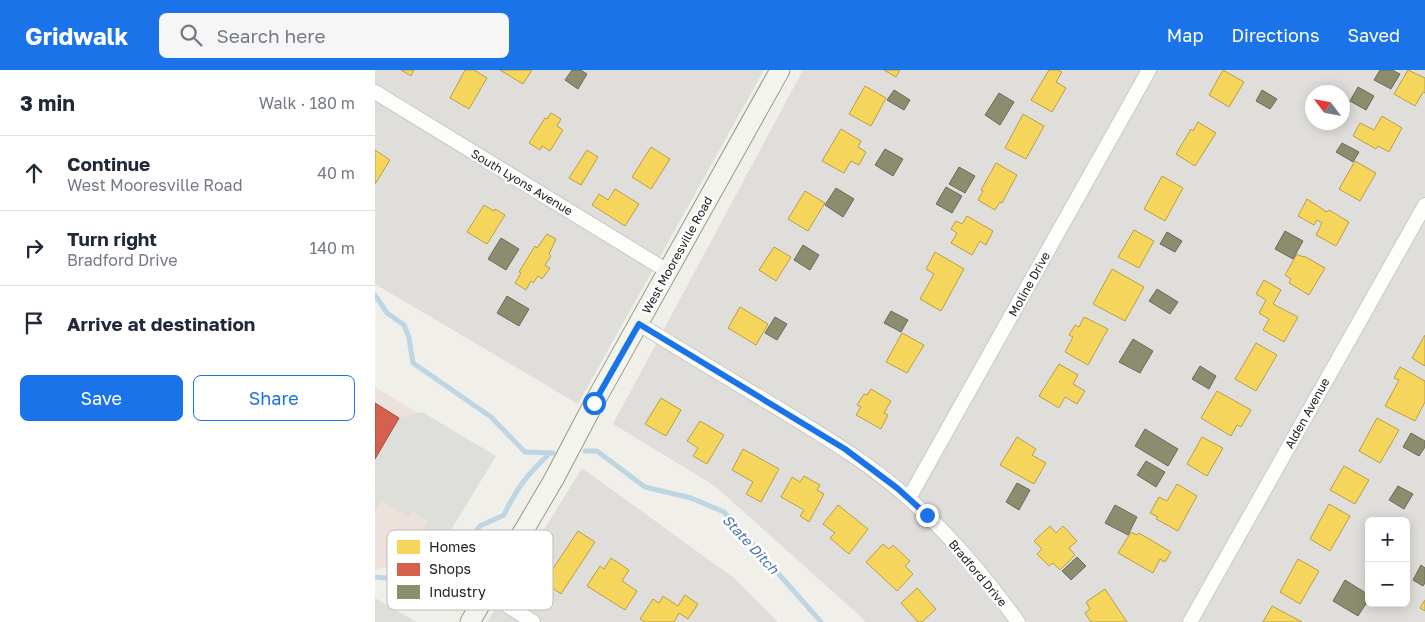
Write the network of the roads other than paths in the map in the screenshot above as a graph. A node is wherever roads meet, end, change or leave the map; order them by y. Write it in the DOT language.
graph roads {
  1 [pos="781,70"];
  2 [pos="1149,70"];
  3 [pos="375,92"];
  4 [pos="1425,205"];
  5 [pos="669,272"];
  6 [pos="639,324"];
  7 [pos="909,498"];
  8 [pos="524,530"];
  9 [pos="477,610"];
  10 [pos="514,610"];
  11 [pos="470,622"];
  12 [pos="533,622"];
  13 [pos="1019,622"];
  14 [pos="1190,622"];
  1 -- 5 [label="main road, West Mooresville Road"];
  2 -- 7 [label="street, Moline Drive"];
  3 -- 5 [label="street, South Lyons Avenue"];
  4 -- 14 [label="street, Alden Avenue"];
  5 -- 6 [label="main road, West Mooresville Road"];
  6 -- 7 [label="street, Bradford Drive"];
  6 -- 8 [label="main road, West Mooresville Road"];
  7 -- 13 [label="street, Bradford Drive"];
  9 -- 11 [label="main road, West Mooresville Road"];
  10 -- 12 [label="street"];
}
